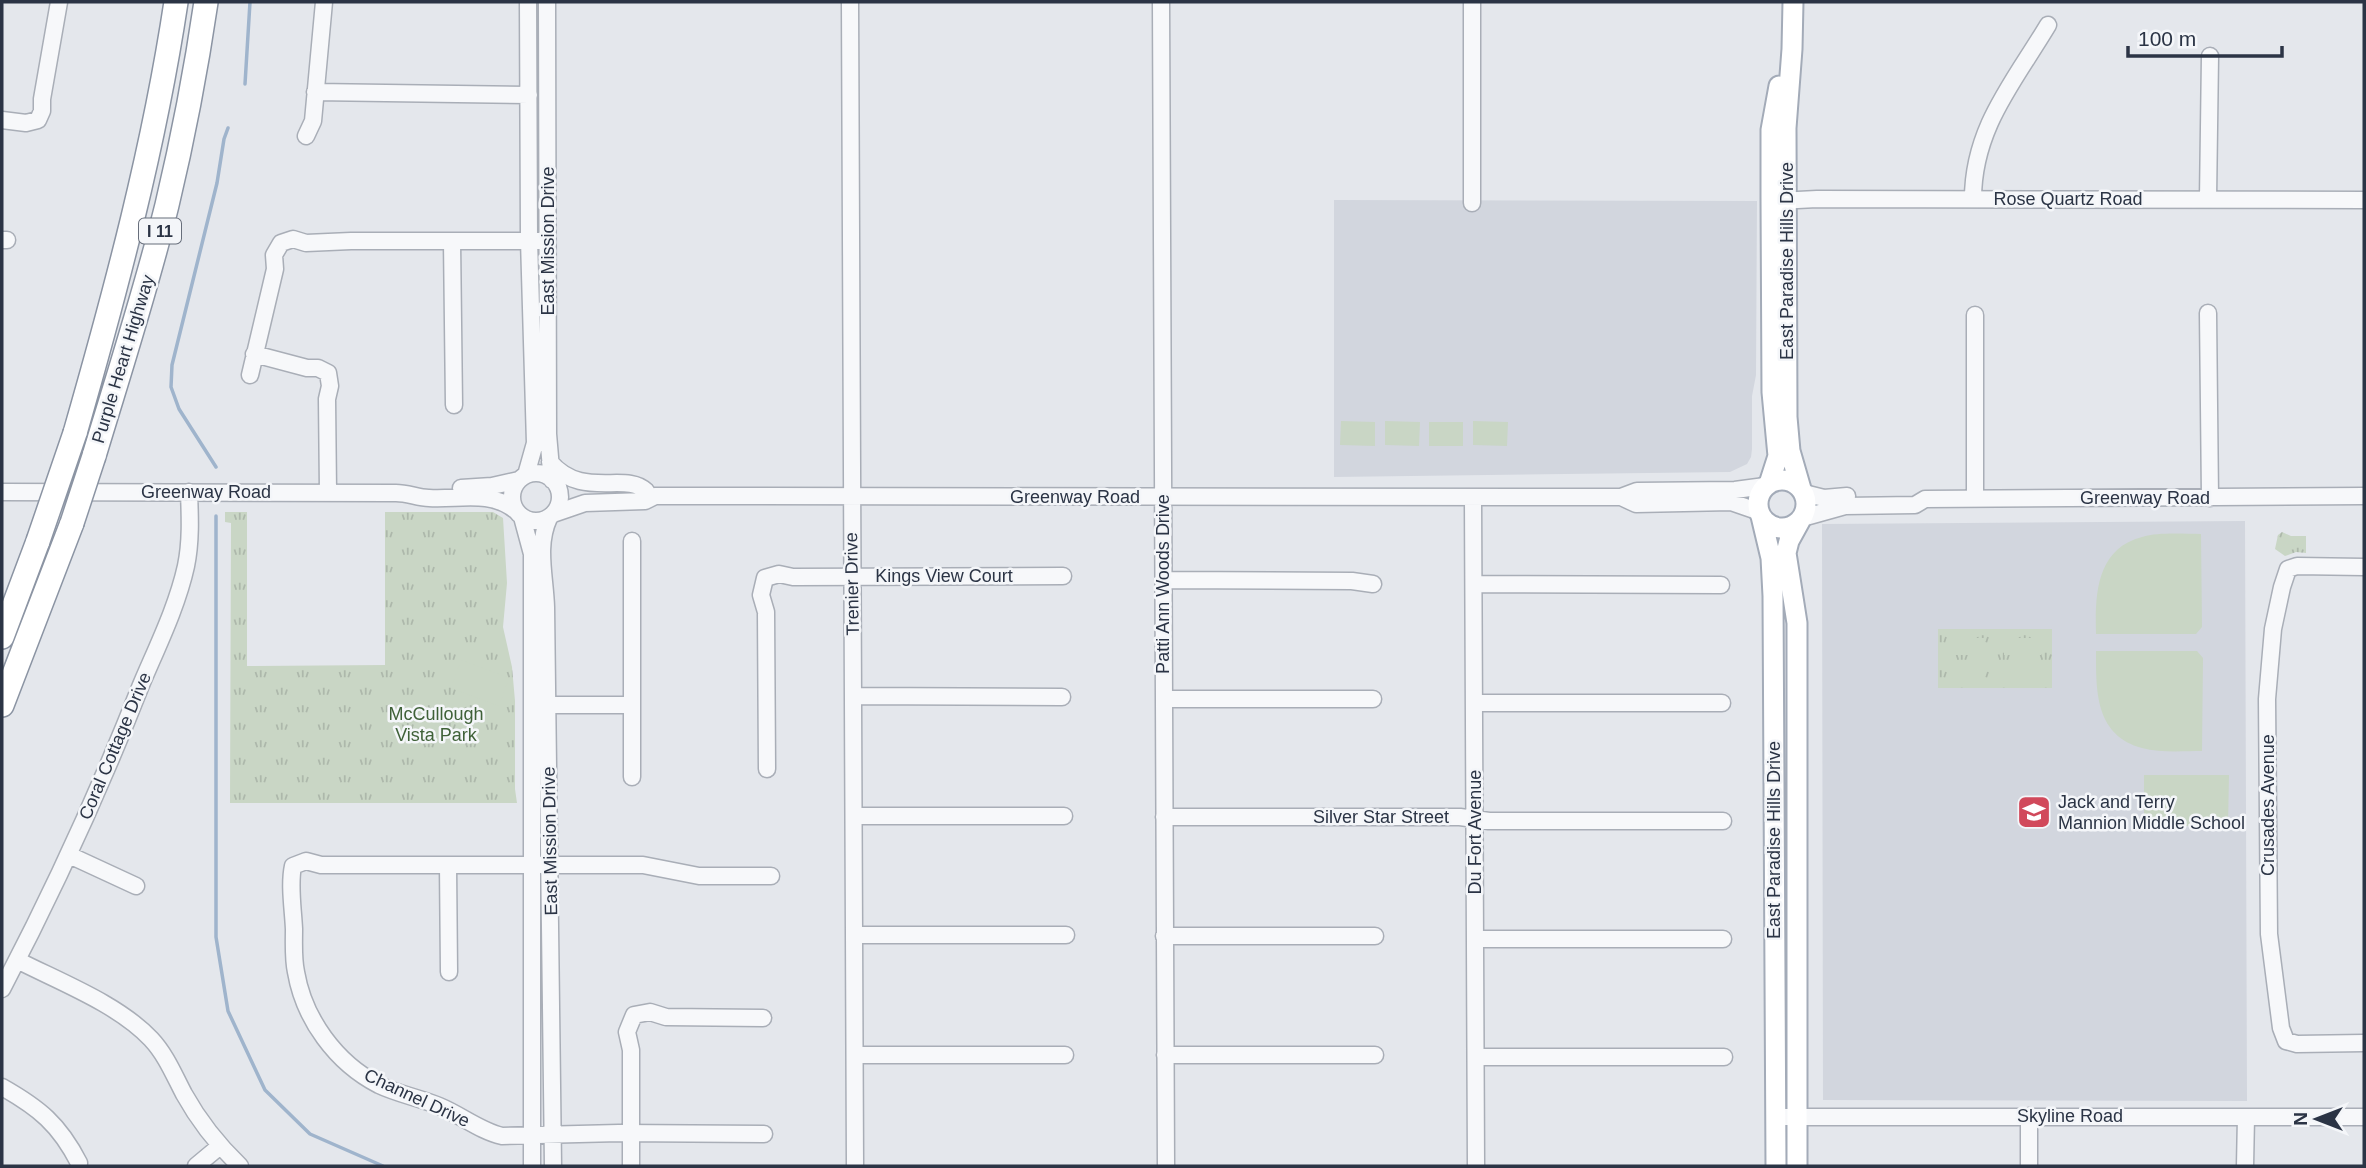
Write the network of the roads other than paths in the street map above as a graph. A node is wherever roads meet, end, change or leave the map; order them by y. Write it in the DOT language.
graph roads {
  1 [pos="60,2"];
  2 [pos="176,2"];
  3 [pos="206,2"];
  4 [pos="324,2"];
  5 [pos="528,2"];
  6 [pos="547,2"];
  7 [pos="850,2"];
  8 [pos="1161,2"];
  9 [pos="1472,2"];
  10 [pos="1793,2"];
  11 [pos="2048,25"];
  12 [pos="2210,56"];
  13 [pos="315,92"];
  14 [pos="529,94"];
  15 [pos="2,120"];
  16 [pos="306,136"];
  17 [pos="1973,199"];
  18 [pos="2208,199"];
  19 [pos="2364,200"];
  20 [pos="1779,201"];
  21 [pos="1472,203"];
  22 [pos="529,240"];
  23 [pos="452,241"];
  24 [pos="548,241"];
  25 [pos="2208,313"];
  26 [pos="1975,316"];
  27 [pos="254,354"];
  28 [pos="250,374"];
  29 [pos="454,405"];
  30 [pos="550,462"];
  31 [pos="522,478"];
  32 [pos="555,483"];
  33 [pos="1767,485"];
  34 [pos="1802,491"];
  35 [pos="2,492"];
  36 [pos="189,492"];
  37 [pos="327,492"];
  38 [pos="411,493"];
  39 [pos="650,494"];
  40 [pos="851,496"];
  41 [pos="2364,496"];
  42 [pos="1163,497"];
  43 [pos="1622,497"];
  44 [pos="1473,498"];
  45 [pos="2210,498"];
  46 [pos="1925,499"];
  47 [pos="1975,499"];
  48 [pos="518,514"];
  49 [pos="1761,514"];
  50 [pos="551,516"];
  51 [pos="1801,519"];
  52 [pos="632,541"];
  53 [pos="2364,567"];
  54 [pos="853,576"];
  55 [pos="1063,576"];
  56 [pos="1163,580"];
  57 [pos="1373,584"];
  58 [pos="1474,584"];
  59 [pos="1721,585"];
  60 [pos="2,636"];
  61 [pos="853,696"];
  62 [pos="1062,697"];
  63 [pos="1164,699"];
  64 [pos="1373,699"];
  65 [pos="1475,703"];
  66 [pos="1721,703"];
  67 [pos="2,705"];
  68 [pos="539,705"];
  69 [pos="632,705"];
  70 [pos="767,769"];
  71 [pos="632,777"];
  72 [pos="853,816"];
  73 [pos="1064,816"];
  74 [pos="1164,817"];
  75 [pos="1475,819"];
  76 [pos="1723,821"];
  77 [pos="69,855"];
  78 [pos="448,864"];
  79 [pos="532,864"];
  80 [pos="551,864"];
  81 [pos="771,876"];
  82 [pos="136,886"];
  83 [pos="854,935"];
  84 [pos="1066,935"];
  85 [pos="1164,936"];
  86 [pos="1375,936"];
  87 [pos="1476,939"];
  88 [pos="1723,939"];
  89 [pos="17,960"];
  90 [pos="449,972"];
  91 [pos="2,989"];
  92 [pos="763,1017"];
  93 [pos="2364,1043"];
  94 [pos="855,1055"];
  95 [pos="1065,1055"];
  96 [pos="1165,1055"];
  97 [pos="1375,1055"];
  98 [pos="1476,1057"];
  99 [pos="1724,1058"];
  100 [pos="2,1087"];
  101 [pos="2029,1116"];
  102 [pos="2246,1116"];
  103 [pos="1777,1117"];
  104 [pos="1797,1117"];
  105 [pos="2364,1117"];
  106 [pos="631,1133"];
  107 [pos="553,1134"];
  108 [pos="764,1134"];
  109 [pos="532,1136"];
  110 [pos="220,1146"];
  111 [pos="79,1163"];
  112 [pos="197,1166"];
  113 [pos="240,1166"];
  114 [pos="532,1166"];
  115 [pos="553,1166"];
  116 [pos="631,1166"];
  117 [pos="855,1166"];
  118 [pos="1166,1166"];
  119 [pos="1476,1166"];
  120 [pos="1776,1166"];
  121 [pos="1797,1166"];
  122 [pos="2029,1166"];
  123 [pos="2245,1166"];
  1 -- 15 [label="street"];
  2 -- 60 [label="highway, Purple Heart Highway / I 11, bridge"];
  3 -- 67 [label="highway, Purple Heart Highway / I 11, bridge"];
  4 -- 13 [label="street"];
  5 -- 14 [label="street, East Mission Drive"];
  6 -- 24 [label="street, East Mission Drive"];
  7 -- 40 [label="street, Trenier Drive"];
  8 -- 42 [label="street, Patti Ann Woods Drive"];
  9 -- 21 [label="street"];
  10 -- 20 [label="main road, East Paradise Hills Drive"];
  11 -- 17 [label="street"];
  12 -- 18 [label="street"];
  13 -- 14 [label="street"];
  13 -- 16 [label="street"];
  14 -- 22 [label="street, East Mission Drive"];
  17 -- 18 [label="street, Rose Quartz Road"];
  17 -- 20 [label="street, Rose Quartz Road"];
  18 -- 19 [label="street, Rose Quartz Road"];
  20 -- 33 [label="main road, East Paradise Hills Drive"];
  20 -- 34 [label="main road, East Paradise Hills Drive"];
  22 -- 23 [label="street"];
  22 -- 24 [label="street"];
  22 -- 31 [label="street, East Mission Drive"];
  23 -- 27 [label="street"];
  23 -- 29 [label="street"];
  24 -- 30 [label="street, East Mission Drive"];
  25 -- 45 [label="street"];
  26 -- 47 [label="street"];
  27 -- 28 [label="street"];
  27 -- 37 [label="street"];
  30 -- 32 [label="street, East Mission Drive"];
  30 -- 39 [label="street"];
  31 -- 32 [label="street"];
  31 -- 38 [label="street, Greenway Road"];
  31 -- 48 [label="street"];
  32 -- 39 [label="street, Greenway Road"];
  32 -- 50 [label="street"];
  33 -- 34 [label="main road"];
  33 -- 43 [label="street, Greenway Road"];
  33 -- 49 [label="main road"];
  34 -- 46 [label="street, Greenway Road"];
  34 -- 51 [label="main road"];
  35 -- 36 [label="street, Greenway Road"];
  36 -- 37 [label="street, Greenway Road"];
  36 -- 77 [label="street, Coral Cottage Drive"];
  37 -- 38 [label="street, Greenway Road"];
  38 -- 48 [label="street, Greenway Road"];
  39 -- 40 [label="street, Greenway Road"];
  39 -- 50 [label="street, Greenway Road"];
  40 -- 42 [label="street, Greenway Road"];
  40 -- 54 [label="street, Trenier Drive"];
  41 -- 45 [label="street, Greenway Road"];
  42 -- 44 [label="street, Greenway Road"];
  42 -- 56 [label="street, Patti Ann Woods Drive"];
  43 -- 44 [label="street, Greenway Road"];
  43 -- 49 [label="street, Greenway Road"];
  44 -- 58 [label="street, Du Fort Avenue"];
  45 -- 47 [label="street, Greenway Road"];
  46 -- 47 [label="street, Greenway Road"];
  46 -- 51 [label="street, Greenway Road"];
  48 -- 50 [label="street"];
  48 -- 68 [label="street, East Mission Drive"];
  49 -- 51 [label="main road"];
  49 -- 103 [label="main road, East Paradise Hills Drive"];
  50 -- 68 [label="street, East Mission Drive"];
  51 -- 104 [label="main road, East Paradise Hills Drive"];
  52 -- 69 [label="street"];
  53 -- 93 [label="street, Crusades Avenue"];
  54 -- 55 [label="street, Kings View Court"];
  54 -- 61 [label="street, Trenier Drive"];
  54 -- 70 [label="street, Kings View Court"];
  56 -- 57 [label="street"];
  56 -- 63 [label="street, Patti Ann Woods Drive"];
  58 -- 59 [label="street"];
  58 -- 65 [label="street, Du Fort Avenue"];
  61 -- 62 [label="street"];
  61 -- 72 [label="street, Trenier Drive"];
  63 -- 64 [label="street"];
  63 -- 74 [label="street, Patti Ann Woods Drive"];
  65 -- 66 [label="street"];
  65 -- 75 [label="street, Du Fort Avenue"];
  68 -- 69 [label="street"];
  68 -- 79 [label="street, East Mission Drive"];
  68 -- 80 [label="street, East Mission Drive"];
  69 -- 71 [label="street"];
  72 -- 73 [label="street"];
  72 -- 83 [label="street, Trenier Drive"];
  74 -- 75 [label="street, Silver Star Street"];
  74 -- 85 [label="street, Patti Ann Woods Drive"];
  75 -- 76 [label="street, Silver Star Street"];
  75 -- 87 [label="street, Du Fort Avenue"];
  77 -- 82 [label="street"];
  77 -- 89 [label="street, Coral Cottage Drive"];
  78 -- 79 [label="street"];
  78 -- 90 [label="street"];
  78 -- 109 [label="street, Channel Drive"];
  79 -- 80 [label="street"];
  79 -- 109 [label="street, East Mission Drive"];
  80 -- 81 [label="street"];
  80 -- 107 [label="street, East Mission Drive"];
  83 -- 84 [label="street"];
  83 -- 94 [label="street, Trenier Drive"];
  85 -- 86 [label="street"];
  85 -- 96 [label="street, Patti Ann Woods Drive"];
  87 -- 88 [label="street"];
  87 -- 98 [label="street, Du Fort Avenue"];
  89 -- 91 [label="street, Coral Cottage Drive"];
  89 -- 110 [label="street"];
  92 -- 106 [label="street"];
  94 -- 95 [label="street"];
  94 -- 117 [label="street, Trenier Drive"];
  96 -- 97 [label="street"];
  96 -- 118 [label="street, Patti Ann Woods Drive"];
  98 -- 99 [label="street"];
  98 -- 119 [label="street, Du Fort Avenue"];
  100 -- 111 [label="street"];
  101 -- 102 [label="street, Skyline Road"];
  101 -- 104 [label="street, Skyline Road"];
  101 -- 122 [label="street"];
  102 -- 105 [label="street, Skyline Road"];
  102 -- 123 [label="street"];
  103 -- 104 [label="street, Skyline Road"];
  103 -- 120 [label="main road, East Paradise Hills Drive"];
  104 -- 121 [label="main road, East Paradise Hills Drive"];
  106 -- 107 [label="street, Channel Drive"];
  106 -- 108 [label="street, Channel Drive"];
  106 -- 116 [label="street"];
  107 -- 109 [label="street, Channel Drive"];
  107 -- 115 [label="street, East Mission Drive"];
  109 -- 114 [label="street, East Mission Drive"];
  110 -- 112 [label="street"];
  110 -- 113 [label="street"];
}
